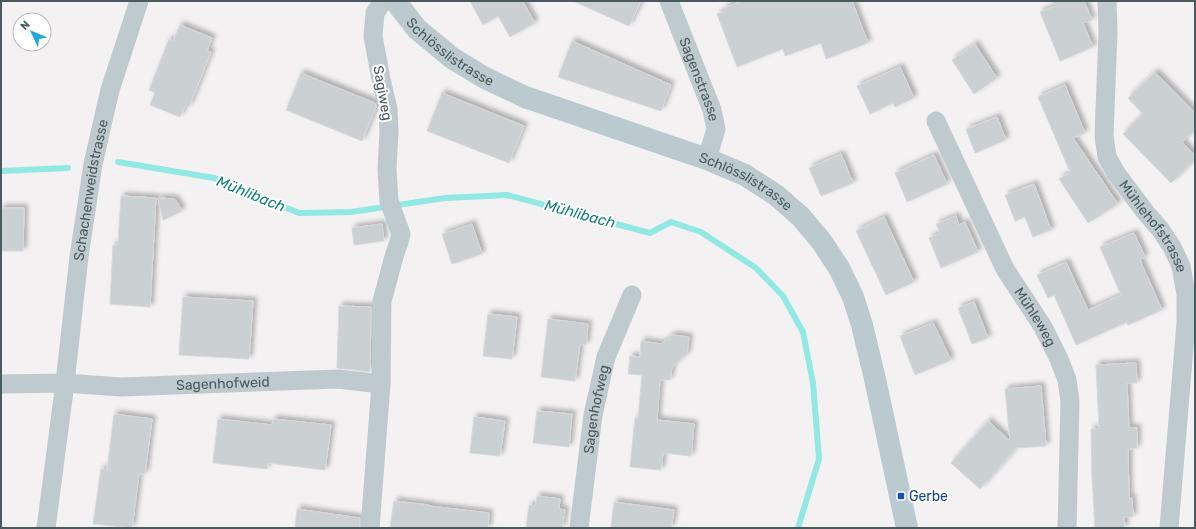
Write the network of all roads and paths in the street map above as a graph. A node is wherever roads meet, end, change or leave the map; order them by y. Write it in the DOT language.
graph roads {
  1 [pos="139,1"];
  2 [pos="383,1"];
  3 [pos="395,1"];
  4 [pos="669,1"];
  5 [pos="1107,1"];
  6 [pos="936,122"];
  7 [pos="707,159"];
  8 [pos="632,295"];
  9 [pos="65,383"];
  10 [pos="1,384"];
  11 [pos="381,384"];
  12 [pos="46,528"];
  13 [pos="370,528"];
  14 [pos="579,528"];
  15 [pos="907,528"];
  16 [pos="1067,528"];
  17 [pos="1169,528"];
  1 -- 9 [label="street, Schachenweidstrasse"];
  2 -- 11 [label="street, Sagiweg"];
  3 -- 7 [label="main road, Schlösslistrasse"];
  4 -- 7 [label="street, Sagenstrasse"];
  5 -- 17 [label="street, Mühlehofstrasse"];
  6 -- 16 [label="street, Mühleweg"];
  7 -- 15 [label="main road, Schlösslistrasse"];
  8 -- 14 [label="street, Sagenhofweg"];
  9 -- 10 [label="street"];
  9 -- 11 [label="street, Sagenhofweid"];
  9 -- 12 [label="street, Schachenweidstrasse"];
  11 -- 13 [label="street"];
}
